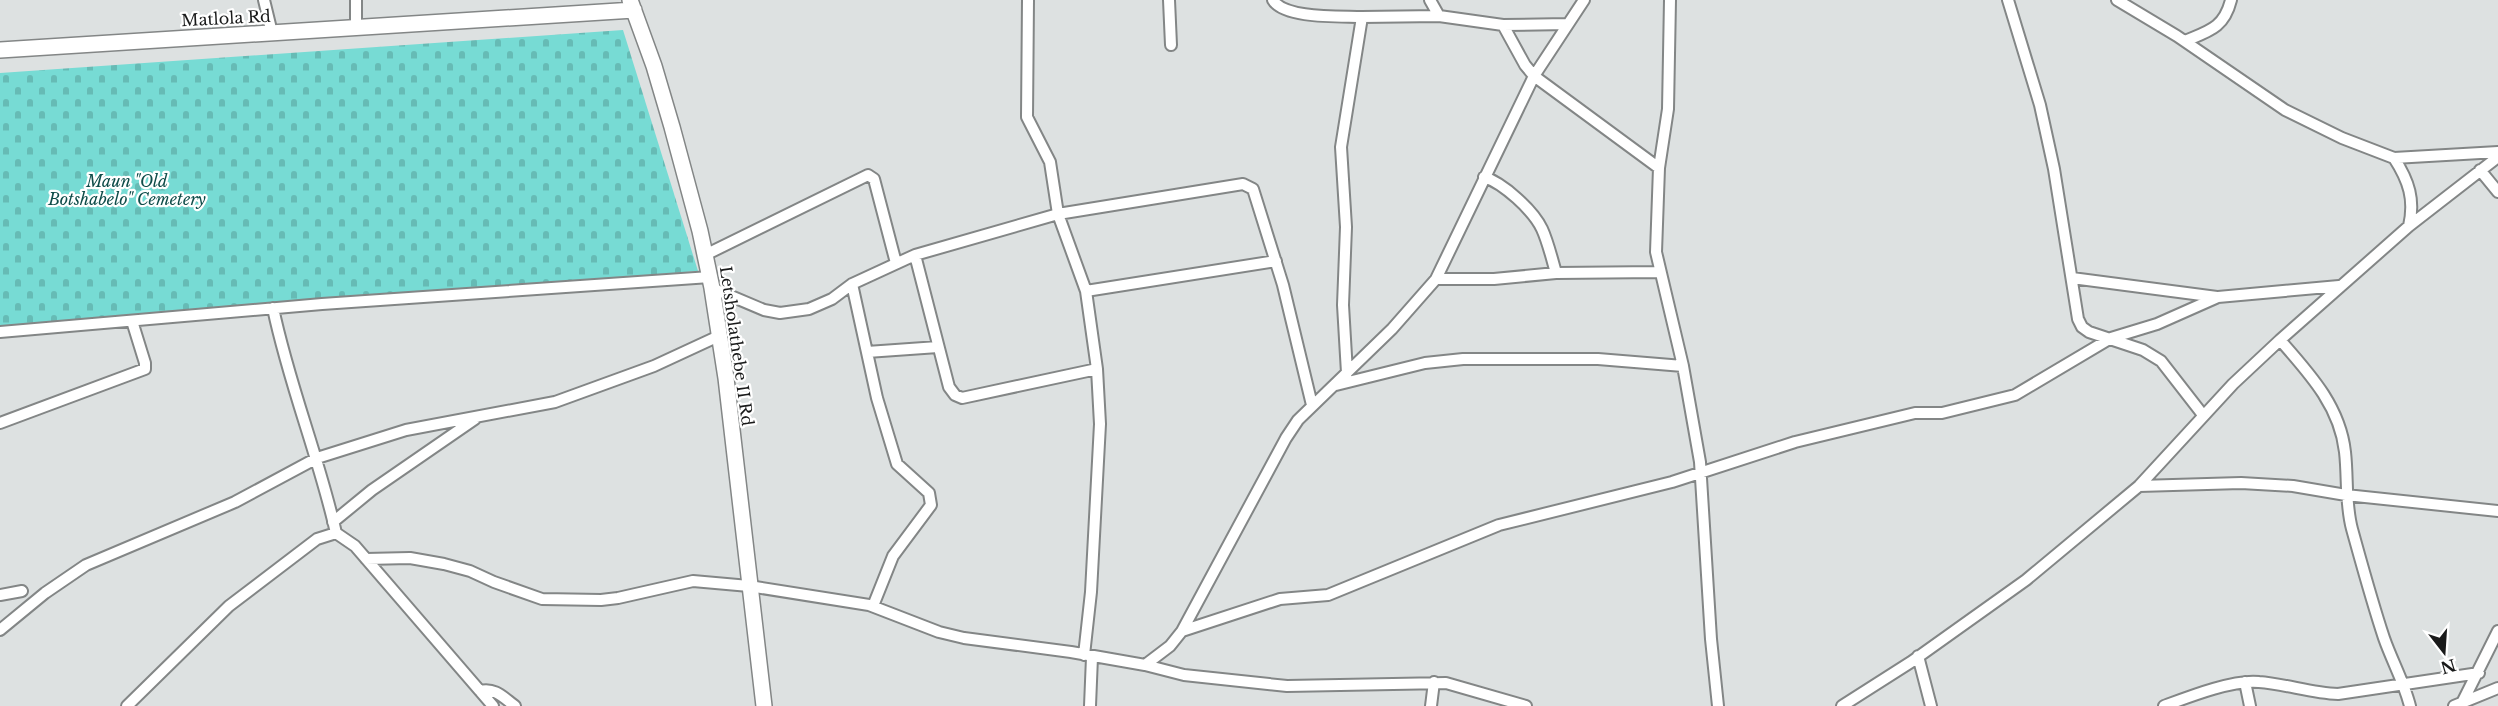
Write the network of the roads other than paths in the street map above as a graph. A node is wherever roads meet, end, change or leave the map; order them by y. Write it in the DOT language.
graph roads {
  1 [pos="264,0"];
  2 [pos="356,0"];
  3 [pos="1028,0"];
  4 [pos="1169,0"];
  5 [pos="1273,0"];
  6 [pos="1430,0"];
  7 [pos="1584,0"];
  8 [pos="1670,0"];
  9 [pos="2008,0"];
  10 [pos="2117,0"];
  11 [pos="2231,0"];
  12 [pos="632,5"];
  13 [pos="1439,16"];
  14 [pos="1362,17"];
  15 [pos="1503,24"];
  16 [pos="1568,24"];
  17 [pos="357,28"];
  18 [pos="272,33"];
  19 [pos="2185,42"];
  20 [pos="1171,45"];
  21 [pos="0,50"];
  22 [pos="1534,76"];
  23 [pos="2498,152"];
  24 [pos="2498,157"];
  25 [pos="2394,158"];
  26 [pos="1659,168"];
  27 [pos="2480,170"];
  28 [pos="1484,177"];
  29 [pos="2498,192"];
  30 [pos="1058,214"];
  31 [pos="2409,226"];
  32 [pos="705,255"];
  33 [pos="915,255"];
  34 [pos="1276,261"];
  35 [pos="896,263"];
  36 [pos="1659,272"];
  37 [pos="1556,273"];
  38 [pos="2072,278"];
  39 [pos="1436,279"];
  40 [pos="711,282"];
  41 [pos="852,284"];
  42 [pos="2339,286"];
  43 [pos="1086,291"];
  44 [pos="2218,297"];
  45 [pos="273,308"];
  46 [pos="132,321"];
  47 [pos="0,332"];
  48 [pos="721,335"];
  49 [pos="2111,338"];
  50 [pos="2280,340"];
  51 [pos="938,347"];
  52 [pos="867,352"];
  53 [pos="1683,366"];
  54 [pos="1097,369"];
  55 [pos="1347,373"];
  56 [pos="1335,385"];
  57 [pos="1312,405"];
  58 [pos="2203,415"];
  59 [pos="481,416"];
  60 [pos="0,423"];
  61 [pos="317,458"];
  62 [pos="1701,472"];
  63 [pos="2139,486"];
  64 [pos="2346,495"];
  65 [pos="2498,511"];
  66 [pos="334,528"];
  67 [pos="366,559"];
  68 [pos="749,586"];
  69 [pos="22,591"];
  70 [pos="0,595"];
  71 [pos="873,606"];
  72 [pos="0,630"];
  73 [pos="1182,631"];
  74 [pos="2498,631"];
  75 [pos="1088,656"];
  76 [pos="1918,656"];
  77 [pos="1145,665"];
  78 [pos="2479,672"];
  79 [pos="1434,682"];
  80 [pos="2245,682"];
  81 [pos="2404,685"];
  82 [pos="2498,688"];
  83 [pos="480,691"];
  84 [pos="2459,704"];
  85 [pos="127,706"];
  86 [pos="494,706"];
  87 [pos="515,706"];
  88 [pos="764,706"];
  89 [pos="1090,706"];
  90 [pos="1431,706"];
  91 [pos="1526,706"];
  92 [pos="1718,706"];
  93 [pos="1842,706"];
  94 [pos="1931,706"];
  95 [pos="2164,706"];
  96 [pos="2250,706"];
  97 [pos="2410,706"];
  1 -- 18 [label="street"];
  2 -- 17 [label="street"];
  3 -- 30 [label="street"];
  4 -- 20 [label="street"];
  5 -- 14 [label="street"];
  6 -- 13 [label="street"];
  7 -- 16 [label="street"];
  8 -- 26 [label="street"];
  9 -- 38 [label="street"];
  10 -- 19 [label="street"];
  11 -- 19 [label="street"];
  12 -- 17 [label="street, Matlola Rd"];
  12 -- 32 [label="street, Letsholathebe II Rd"];
  13 -- 14 [label="street"];
  13 -- 15 [label="street"];
  14 -- 55 [label="street"];
  15 -- 16 [label="street"];
  15 -- 22 [label="street"];
  16 -- 22 [label="street"];
  17 -- 18 [label="street, Matlola Rd"];
  18 -- 21 [label="street, Matlola Rd"];
  19 -- 25 [label="street"];
  22 -- 26 [label="street"];
  22 -- 28 [label="street"];
  23 -- 25 [label="street"];
  24 -- 27 [label="street"];
  25 -- 31 [label="street"];
  26 -- 36 [label="street"];
  27 -- 29 [label="street"];
  27 -- 31 [label="street"];
  28 -- 37 [label="street"];
  28 -- 39 [label="street"];
  30 -- 33 [label="street"];
  30 -- 34 [label="street"];
  30 -- 43 [label="street"];
  31 -- 42 [label="street"];
  32 -- 35 [label="street"];
  32 -- 40 [label="street, Letsholathebe II Rd"];
  33 -- 35 [label="street"];
  33 -- 51 [label="street"];
  34 -- 43 [label="street"];
  34 -- 57 [label="street"];
  35 -- 41 [label="street"];
  36 -- 37 [label="street"];
  36 -- 53 [label="street"];
  37 -- 39 [label="street"];
  38 -- 44 [label="street"];
  38 -- 49 [label="street"];
  39 -- 55 [label="street"];
  40 -- 41 [label="street"];
  40 -- 45 [label="street"];
  40 -- 48 [label="street, Letsholathebe II Rd"];
  41 -- 52 [label="street"];
  42 -- 44 [label="street"];
  42 -- 50 [label="street"];
  43 -- 54 [label="street"];
  44 -- 49 [label="street"];
  45 -- 46 [label="street"];
  45 -- 61 [label="street"];
  46 -- 47 [label="street"];
  46 -- 60 [label="street"];
  48 -- 59 [label="street"];
  48 -- 68 [label="street, Letsholathebe II Rd"];
  49 -- 58 [label="street"];
  49 -- 62 [label="street"];
  50 -- 58 [label="street"];
  50 -- 64 [label="street"];
  51 -- 52 [label="street"];
  51 -- 54 [label="street"];
  52 -- 71 [label="street"];
  53 -- 56 [label="street"];
  53 -- 62 [label="street"];
  54 -- 75 [label="street"];
  55 -- 56 [label="street"];
  56 -- 57 [label="street"];
  57 -- 73 [label="street"];
  58 -- 63 [label="street"];
  59 -- 61 [label="street"];
  59 -- 66 [label="street"];
  61 -- 66 [label="street"];
  61 -- 72 [label="street"];
  62 -- 73 [label="street"];
  62 -- 92 [label="street"];
  63 -- 64 [label="street"];
  63 -- 76 [label="street"];
  64 -- 65 [label="street"];
  64 -- 81 [label="street"];
  66 -- 67 [label="street"];
  66 -- 85 [label="street"];
  67 -- 68 [label="street"];
  67 -- 83 [label="street"];
  68 -- 71 [label="street"];
  68 -- 88 [label="street, Letsholathebe II Rd"];
  69 -- 70 [label="street"];
  71 -- 75 [label="street"];
  73 -- 77 [label="street"];
  74 -- 78 [label="street"];
  75 -- 77 [label="street"];
  75 -- 89 [label="street"];
  76 -- 93 [label="street"];
  76 -- 94 [label="street"];
  77 -- 79 [label="street"];
  78 -- 81 [label="street"];
  78 -- 84 [label="street"];
  79 -- 90 [label="street"];
  79 -- 91 [label="street"];
  80 -- 81 [label="street"];
  80 -- 95 [label="street"];
  80 -- 96 [label="street"];
  81 -- 97 [label="street"];
  82 -- 84 [label="street"];
  83 -- 86 [label="street"];
  83 -- 87 [label="street"];
}
